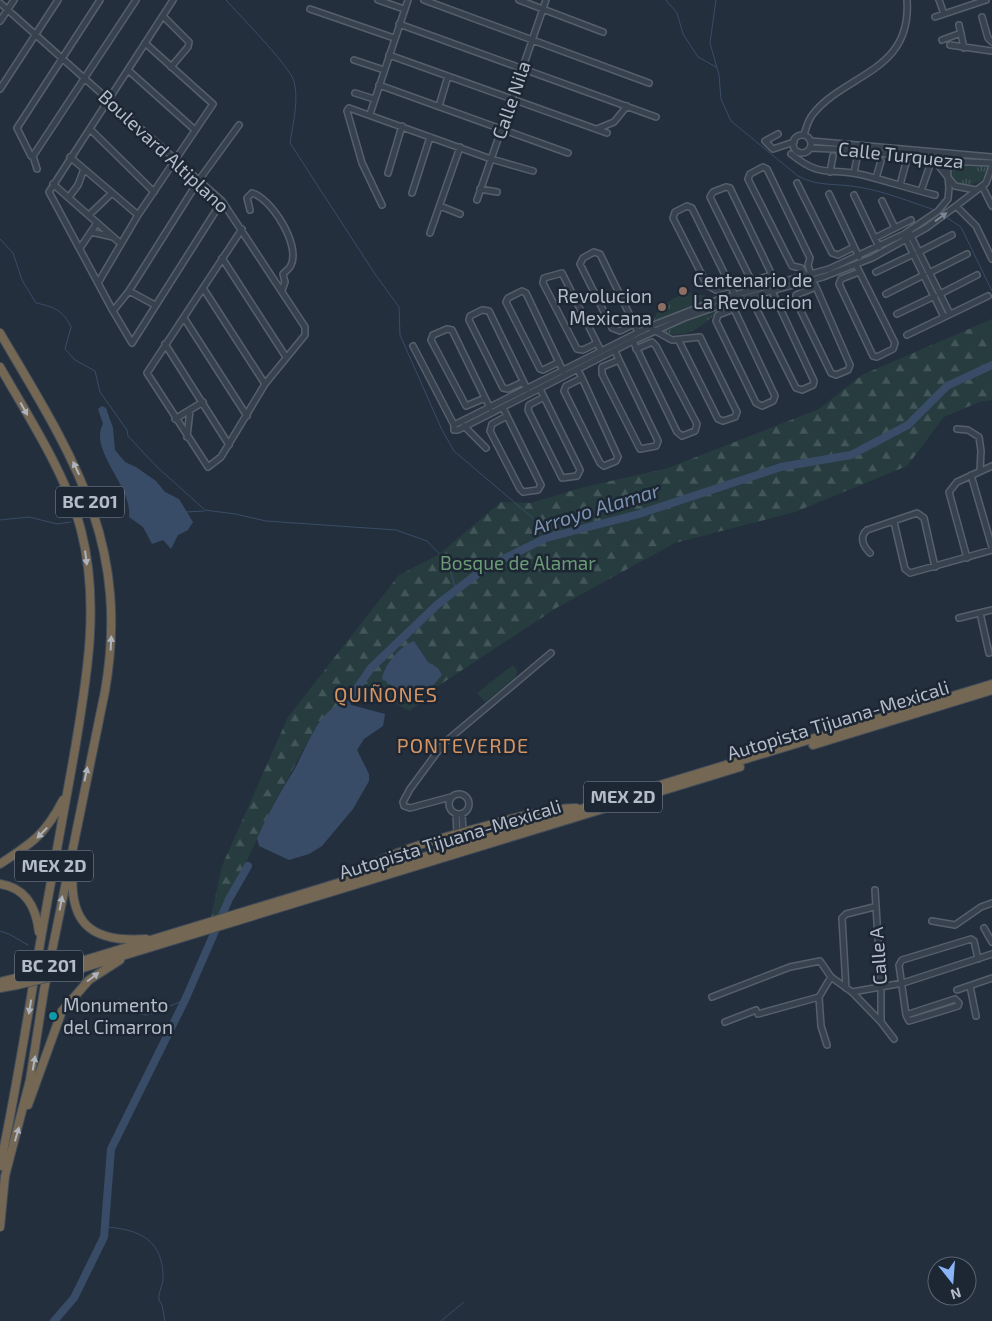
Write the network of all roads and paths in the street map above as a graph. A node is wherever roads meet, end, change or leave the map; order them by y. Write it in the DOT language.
graph roads {
  1 [pos="14,0"];
  2 [pos="58,0"];
  3 [pos="100,0"];
  4 [pos="136,0"];
  5 [pos="173,0"];
  6 [pos="378,0"];
  7 [pos="408,0"];
  8 [pos="424,0"];
  9 [pos="519,0"];
  10 [pos="546,0"];
  11 [pos="907,0"];
  12 [pos="939,0"];
  13 [pos="986,0"];
  14 [pos="0,2"];
  15 [pos="543,8"];
  16 [pos="7,9"];
  17 [pos="310,9"];
  18 [pos="404,9"];
  19 [pos="944,14"];
  20 [pos="163,16"];
  21 [pos="935,17"];
  22 [pos="982,17"];
  23 [pos="0,21"];
  24 [pos="992,23"];
  25 [pos="399,24"];
  26 [pos="959,26"];
  27 [pos="984,26"];
  28 [pos="603,32"];
  29 [pos="961,33"];
  30 [pos="35,34"];
  31 [pos="394,38"];
  32 [pos="532,39"];
  33 [pos="942,40"];
  34 [pos="992,42"];
  35 [pos="145,43"];
  36 [pos="950,46"];
  37 [pos="964,48"];
  38 [pos="992,52"];
  39 [pos="389,55"];
  40 [pos="62,59"];
  41 [pos="354,60"];
  42 [pos="171,67"];
  43 [pos="522,68"];
  44 [pos="128,70"];
  45 [pos="384,70"];
  46 [pos="448,76"];
  47 [pos="84,78"];
  48 [pos="649,83"];
  49 [pos="379,85"];
  50 [pos="0,89"];
  51 [pos="355,93"];
  52 [pos="512,98"];
  53 [pos="109,99"];
  54 [pos="374,100"];
  55 [pos="439,106"];
  56 [pos="627,106"];
  57 [pos="370,114"];
  58 [pos="656,117"];
  59 [pos="239,126"];
  60 [pos="402,126"];
  61 [pos="502,128"];
  62 [pos="90,129"];
  63 [pos="195,130"];
  64 [pos="596,130"];
  65 [pos="607,133"];
  66 [pos="778,134"];
  67 [pos="804,135"];
  68 [pos="430,137"];
  69 [pos="811,141"];
  70 [pos="794,142"];
  71 [pos="460,147"];
  72 [pos="810,148"];
  73 [pos="568,153"];
  74 [pos="791,154"];
  75 [pos="946,154"];
  76 [pos="908,155"];
  77 [pos="33,156"];
  78 [pos="833,156"];
  79 [pos="70,157"];
  80 [pos="992,157"];
  81 [pos="857,158"];
  82 [pos="491,159"];
  83 [pos="176,160"];
  84 [pos="881,160"];
  85 [pos="934,160"];
  86 [pos="945,161"];
  87 [pos="992,165"];
  88 [pos="929,168"];
  89 [pos="37,169"];
  90 [pos="84,169"];
  91 [pos="533,171"];
  92 [pos="830,172"];
  93 [pos="388,173"];
  94 [pos="854,173"];
  95 [pos="876,178"];
  96 [pos="990,178"];
  97 [pos="199,180"];
  98 [pos="948,180"];
  99 [pos="797,183"];
  100 [pos="53,184"];
  101 [pos="900,185"];
  102 [pos="982,186"];
  103 [pos="480,189"];
  104 [pos="976,190"];
  105 [pos="922,191"];
  106 [pos="154,192"];
  107 [pos="497,192"];
  108 [pos="112,193"];
  109 [pos="412,193"];
  110 [pos="829,194"];
  111 [pos="854,195"];
  112 [pos="935,195"];
  113 [pos="69,197"];
  114 [pos="477,200"];
  115 [pos="222,201"];
  116 [pos="882,201"];
  117 [pos="382,205"];
  118 [pos="440,206"];
  119 [pos="956,206"];
  120 [pos="992,206"];
  121 [pos="250,210"];
  122 [pos="460,214"];
  123 [pos="89,215"];
  124 [pos="138,215"];
  125 [pos="911,220"];
  126 [pos="922,222"];
  127 [pos="97,223"];
  128 [pos="895,228"];
  129 [pos="926,228"];
  130 [pos="242,229"];
  131 [pos="91,232"];
  132 [pos="430,233"];
  133 [pos="908,235"];
  134 [pos="952,235"];
  135 [pos="114,237"];
  136 [pos="875,238"];
  137 [pos="120,243"];
  138 [pos="854,247"];
  139 [pos="880,247"];
  140 [pos="80,248"];
  141 [pos="916,253"];
  142 [pos="966,254"];
  143 [pos="859,257"];
  144 [pos="222,258"];
  145 [pos="992,259"];
  146 [pos="856,265"];
  147 [pos="859,272"];
  148 [pos="876,272"];
  149 [pos="927,274"];
  150 [pos="977,275"];
  151 [pos="772,276"];
  152 [pos="810,277"];
  153 [pos="98,283"];
  154 [pos="776,285"];
  155 [pos="731,286"];
  156 [pos="816,287"];
  157 [pos="203,288"];
  158 [pos="282,290"];
  159 [pos="772,291"];
  160 [pos="129,292"];
  161 [pos="886,294"];
  162 [pos="735,295"];
  163 [pos="937,295"];
  164 [pos="988,296"];
  165 [pos="775,299"];
  166 [pos="730,302"];
  167 [pos="155,305"];
  168 [pos="734,309"];
  169 [pos="113,311"];
  170 [pos="897,314"];
  171 [pos="947,316"];
  172 [pos="184,318"];
  173 [pos="634,324"];
  174 [pos="652,329"];
  175 [pos="638,332"];
  176 [pos="0,333"];
  177 [pos="907,335"];
  178 [pos="679,340"];
  179 [pos="632,341"];
  180 [pos="597,343"];
  181 [pos="165,344"];
  182 [pos="413,346"];
  183 [pos="636,349"];
  184 [pos="601,351"];
  185 [pos="615,351"];
  186 [pos="286,357"];
  187 [pos="619,360"];
  188 [pos="559,362"];
  189 [pos="0,367"];
  190 [pos="563,370"];
  191 [pos="578,370"];
  192 [pos="566,376"];
  193 [pos="582,378"];
  194 [pos="523,382"];
  195 [pos="266,384"];
  196 [pos="527,389"];
  197 [pos="540,389"];
  198 [pos="544,397"];
  199 [pos="485,398"];
  200 [pos="202,402"];
  201 [pos="490,408"];
  202 [pos="503,408"];
  203 [pos="190,410"];
  204 [pos="246,416"];
  205 [pos="507,416"];
  206 [pos="175,419"];
  207 [pos="454,425"];
  208 [pos="464,426"];
  209 [pos="957,429"];
  210 [pos="187,438"];
  211 [pos="229,445"];
  212 [pos="486,448"];
  213 [pos="992,466"];
  214 [pos="980,470"];
  215 [pos="971,474"];
  216 [pos="894,522"];
  217 [pos="992,548"];
  218 [pos="870,553"];
  219 [pos="967,558"];
  220 [pos="936,566"];
  221 [pos="992,610"];
  222 [pos="980,613"];
  223 [pos="959,618"];
  224 [pos="551,653"];
  225 [pos="989,653"];
  226 [pos="992,684"];
  227 [pos="992,690"];
  228 [pos="67,791"];
  229 [pos="451,797"];
  230 [pos="435,800"];
  231 [pos="449,807"];
  232 [pos="586,808"];
  233 [pos="459,814"];
  234 [pos="77,822"];
  235 [pos="460,833"];
  236 [pos="0,864"];
  237 [pos="343,882"];
  238 [pos="0,884"];
  239 [pos="875,890"];
  240 [pos="992,903"];
  241 [pos="874,907"];
  242 [pos="255,912"];
  243 [pos="932,921"];
  244 [pos="984,928"];
  245 [pos="166,938"];
  246 [pos="40,941"];
  247 [pos="992,942"];
  248 [pos="148,949"];
  249 [pos="992,954"];
  250 [pos="978,958"];
  251 [pos="63,971"];
  252 [pos="832,978"];
  253 [pos="992,978"];
  254 [pos="16,981"];
  255 [pos="0,982"];
  256 [pos="903,983"];
  257 [pos="970,986"];
  258 [pos="881,987"];
  259 [pos="0,988"];
  260 [pos="846,988"];
  261 [pos="957,990"];
  262 [pos="852,992"];
  263 [pos="712,997"];
  264 [pos="819,997"];
  265 [pos="906,1015"];
  266 [pos="976,1016"];
  267 [pos="725,1022"];
  268 [pos="881,1022"];
  269 [pos="894,1039"];
  270 [pos="827,1045"];
  271 [pos="23,1111"];
  272 [pos="0,1166"];
  273 [pos="0,1227"];
  1 -- 16 [label="street"];
  2 -- 30 [label="street"];
  3 -- 40 [label="street"];
  4 -- 47 [label="street"];
  5 -- 20 [label="street"];
  6 -- 18 [label="street"];
  7 -- 18 [label="street"];
  8 -- 32 [label="street"];
  9 -- 15 [label="street"];
  10 -- 15 [label="street, Calle Nila"];
  11 -- 67 [label="street"];
  12 -- 19 [label="street"];
  13 -- 19 [label="street"];
  14 -- 16 [label="street, Boulevard Altiplano"];
  15 -- 28 [label="street"];
  15 -- 32 [label="street, Calle Nila"];
  16 -- 23 [label="street"];
  16 -- 30 [label="street, Boulevard Altiplano"];
  17 -- 31 [label="street"];
  18 -- 25 [label="street"];
  19 -- 21 [label="street"];
  20 -- 35 [label="street"];
  20 -- 42 [label="street"];
  22 -- 27 [label="street"];
  24 -- 27 [label="street"];
  25 -- 31 [label="street"];
  25 -- 43 [label="street"];
  26 -- 29 [label="street"];
  27 -- 34 [label="street"];
  29 -- 33 [label="street"];
  29 -- 37 [label="street"];
  30 -- 40 [label="street, Boulevard Altiplano"];
  30 -- 50 [label="street"];
  31 -- 39 [label="street"];
  32 -- 43 [label="street, Calle Nila"];
  32 -- 48 [label="street"];
  35 -- 42 [label="street"];
  35 -- 44 [label="street"];
  36 -- 37 [label="street"];
  37 -- 38 [label="street"];
  39 -- 45 [label="street"];
  39 -- 46 [label="street"];
  40 -- 47 [label="street, Boulevard Altiplano"];
  40 -- 77 [label="street"];
  41 -- 45 [label="street"];
  42 -- 63 [label="street"];
  43 -- 52 [label="street, Calle Nila"];
  43 -- 56 [label="street"];
  44 -- 53 [label="street"];
  44 -- 63 [label="street"];
  45 -- 49 [label="street"];
  46 -- 52 [label="street"];
  46 -- 55 [label="street"];
  47 -- 53 [label="street, Boulevard Altiplano"];
  47 -- 77 [label="street"];
  49 -- 54 [label="street"];
  49 -- 55 [label="street"];
  51 -- 54 [label="street"];
  52 -- 61 [label="street, Calle Nila"];
  52 -- 64 [label="street"];
  53 -- 62 [label="street"];
  53 -- 83 [label="street, Boulevard Altiplano"];
  54 -- 57 [label="street"];
  55 -- 61 [label="street"];
  56 -- 58 [label="street"];
  56 -- 64 [label="street"];
  57 -- 60 [label="street"];
  57 -- 117 [label="street"];
  59 -- 97 [label="street"];
  60 -- 68 [label="street"];
  60 -- 93 [label="street"];
  61 -- 73 [label="street"];
  61 -- 82 [label="street, Calle Nila"];
  62 -- 79 [label="street"];
  62 -- 106 [label="street"];
  63 -- 83 [label="street"];
  64 -- 65 [label="street"];
  66 -- 70 [label="street"];
  67 -- 69 [label="street"];
  67 -- 70 [label="street"];
  68 -- 71 [label="street"];
  68 -- 109 [label="street"];
  69 -- 72 [label="street"];
  69 -- 75 [label="street, Calle Turqueza"];
  70 -- 72 [label="street"];
  71 -- 82 [label="street"];
  71 -- 118 [label="street"];
  72 -- 76 [label="street, Calle Turqueza"];
  74 -- 92 [label="street"];
  75 -- 80 [label="street, Calle Turqueza"];
  75 -- 86 [label="street"];
  76 -- 85 [label="street, Calle Turqueza"];
  76 -- 101 [label="street"];
  77 -- 89 [label="street"];
  78 -- 92 [label="street"];
  79 -- 90 [label="street"];
  79 -- 100 [label="street"];
  81 -- 94 [label="street"];
  82 -- 91 [label="street"];
  82 -- 103 [label="street, Calle Nila"];
  83 -- 97 [label="street, Boulevard Altiplano"];
  83 -- 106 [label="street"];
  84 -- 95 [label="street"];
  85 -- 86 [label="street, Calle Turqueza"];
  85 -- 98 [label="street"];
  86 -- 87 [label="street, Calle Turqueza"];
  86 -- 98 [label="street"];
  87 -- 96 [label="street"];
  88 -- 105 [label="street"];
  90 -- 108 [label="street"];
  90 -- 113 [label="street"];
  92 -- 94 [label="street"];
  94 -- 95 [label="street"];
  95 -- 101 [label="street"];
  96 -- 102 [label="street"];
  97 -- 115 [label="street, Boulevard Altiplano"];
  97 -- 160 [label="street"];
  98 -- 104 [label="street"];
  98 -- 126 [label="street"];
  99 -- 138 [label="street"];
  100 -- 113 [label="street"];
  100 -- 140 [label="street"];
  101 -- 105 [label="street"];
  102 -- 104 [label="street"];
  102 -- 120 [label="street"];
  103 -- 107 [label="street"];
  103 -- 114 [label="street, Calle Nila"];
  104 -- 119 [label="street"];
  105 -- 112 [label="street"];
  106 -- 124 [label="street"];
  108 -- 123 [label="street"];
  108 -- 124 [label="street"];
  110 -- 138 [label="street"];
  111 -- 136 [label="street"];
  113 -- 123 [label="street"];
  115 -- 130 [label="street, Boulevard Altiplano"];
  115 -- 167 [label="street"];
  116 -- 128 [label="street"];
  118 -- 122 [label="street"];
  118 -- 132 [label="street"];
  129 -- 119 [label="street, one-way"];
  119 -- 145 [label="street"];
  121 -- 158 [label="street"];
  123 -- 127 [label="street"];
  124 -- 137 [label="street"];
  125 -- 128 [label="street"];
  126 -- 129 [label="street"];
  126 -- 133 [label="street"];
  127 -- 131 [label="street"];
  127 -- 135 [label="street"];
  128 -- 136 [label="street"];
  129 -- 133 [label="street"];
  130 -- 144 [label="street"];
  130 -- 158 [label="street, Boulevard Altiplano"];
  131 -- 135 [label="street"];
  131 -- 140 [label="street"];
  133 -- 139 [label="street"];
  133 -- 141 [label="street"];
  133 -- 146 [label="street"];
  134 -- 141 [label="street"];
  135 -- 137 [label="street"];
  136 -- 139 [label="street"];
  137 -- 153 [label="street"];
  138 -- 143 [label="street"];
  139 -- 143 [label="street"];
  140 -- 153 [label="street"];
  141 -- 148 [label="street"];
  141 -- 149 [label="street"];
  142 -- 149 [label="street"];
  143 -- 152 [label="street"];
  144 -- 157 [label="street"];
  144 -- 186 [label="street"];
  146 -- 147 [label="street"];
  146 -- 152 [label="street"];
  147 -- 147 [label="street"];
  149 -- 161 [label="street"];
  149 -- 163 [label="street"];
  150 -- 163 [label="street"];
  151 -- 151 [label="street"];
  151 -- 154 [label="street"];
  152 -- 152 [label="street"];
  152 -- 154 [label="street"];
  152 -- 156 [label="street"];
  152 -- 159 [label="street"];
  153 -- 169 [label="street"];
  154 -- 162 [label="street"];
  155 -- 155 [label="street"];
  155 -- 162 [label="street"];
  156 -- 156 [label="street"];
  157 -- 172 [label="street"];
  157 -- 195 [label="street"];
  158 -- 186 [label="street, Boulevard Altiplano"];
  159 -- 165 [label="street"];
  159 -- 166 [label="street"];
  160 -- 167 [label="street"];
  160 -- 169 [label="street"];
  162 -- 174 [label="street"];
  163 -- 170 [label="street"];
  163 -- 171 [label="street"];
  164 -- 171 [label="street"];
  165 -- 165 [label="street"];
  166 -- 168 [label="street"];
  166 -- 174 [label="street"];
  167 -- 169 [label="street"];
  168 -- 168 [label="street"];
  171 -- 177 [label="street"];
  172 -- 181 [label="street"];
  172 -- 204 [label="street"];
  173 -- 173 [label="street"];
  173 -- 175 [label="street"];
  174 -- 175 [label="street"];
  174 -- 178 [label="street"];
  174 -- 179 [label="street"];
  175 -- 184 [label="street"];
  234 -- 176 [label="highway, BC 201, one-way"];
  178 -- 178 [label="street"];
  179 -- 183 [label="street"];
  179 -- 185 [label="street"];
  180 -- 180 [label="street"];
  180 -- 184 [label="street"];
  181 -- 200 [label="street"];
  181 -- 206 [label="street"];
  182 -- 207 [label="street"];
  183 -- 183 [label="street"];
  184 -- 190 [label="street"];
  185 -- 187 [label="street"];
  185 -- 191 [label="street"];
  186 -- 195 [label="street, Boulevard Altiplano"];
  187 -- 187 [label="street"];
  188 -- 188 [label="street"];
  188 -- 190 [label="street"];
  189 -- 228 [label="highway, BC 201, one-way"];
  190 -- 192 [label="street"];
  190 -- 196 [label="street"];
  191 -- 192 [label="street"];
  191 -- 193 [label="street"];
  192 -- 197 [label="street"];
  193 -- 193 [label="street"];
  194 -- 194 [label="street"];
  194 -- 196 [label="street"];
  195 -- 204 [label="street, Boulevard Altiplano"];
  196 -- 201 [label="street"];
  197 -- 198 [label="street"];
  197 -- 202 [label="street"];
  198 -- 198 [label="street"];
  199 -- 199 [label="street"];
  199 -- 201 [label="street"];
  200 -- 203 [label="street"];
  200 -- 211 [label="street"];
  201 -- 207 [label="street"];
  202 -- 205 [label="street"];
  202 -- 208 [label="street"];
  203 -- 206 [label="street"];
  203 -- 210 [label="street"];
  204 -- 211 [label="street, Boulevard Altiplano"];
  205 -- 205 [label="street"];
  206 -- 210 [label="street"];
  207 -- 208 [label="street"];
  208 -- 212 [label="street"];
  209 -- 214 [label="street"];
  210 -- 211 [label="street, Boulevard Altiplano"];
  213 -- 214 [label="street"];
  214 -- 215 [label="street"];
  215 -- 217 [label="street"];
  215 -- 219 [label="street"];
  216 -- 218 [label="street"];
  216 -- 220 [label="street"];
  216 -- 220 [label="street"];
  217 -- 219 [label="street"];
  219 -- 220 [label="street"];
  221 -- 222 [label="street"];
  222 -- 223 [label="street"];
  222 -- 225 [label="street"];
  224 -- 230 [label="street"];
  226 -- 232 [label="highway, Autopista Tijuana-Mexicali / MEX 2D"];
  227 -- 242 [label="highway, Autopista Tijuana-Mexicali / MEX 2D"];
  228 -- 236 [label="highway, one-way"];
  228 -- 246 [label="highway, MEX 2D"];
  229 -- 230 [label="street"];
  229 -- 231 [label="street"];
  229 -- 233 [label="street"];
  230 -- 231 [label="street"];
  231 -- 233 [label="street"];
  232 -- 235 [label="highway"];
  232 -- 237 [label="highway, Autopista Tijuana-Mexicali / MEX 2D"];
  233 -- 235 [label="street"];
  234 -- 245 [label="highway"];
  271 -- 234 [label="highway, BC 201, one-way"];
  235 -- 237 [label="highway"];
  237 -- 242 [label="highway, Autopista Tijuana-Mexicali / MEX 2D"];
  238 -- 246 [label="highway, MEX 2D"];
  239 -- 241 [label="street, Calle A"];
  240 -- 243 [label="street"];
  241 -- 258 [label="street, Calle A"];
  241 -- 260 [label="street"];
  242 -- 245 [label="highway, Autopista Tijuana-Mexicali / MEX 2D"];
  244 -- 247 [label="street"];
  245 -- 248 [label="highway, Autopista Tijuana-Mexicali / MEX 2D"];
  245 -- 251 [label="highway, MEX 2D"];
  246 -- 272 [label="highway, MEX 2D, one-way"];
  248 -- 251 [label="highway"];
  271 -- 248 [label="highway, MEX 2D, one-way"];
  249 -- 250 [label="street"];
  250 -- 256 [label="street"];
  250 -- 256 [label="street"];
  251 -- 254 [label="highway, MEX 2D, bridge"];
  252 -- 260 [label="street"];
  252 -- 263 [label="street"];
  252 -- 264 [label="street"];
  253 -- 257 [label="street"];
  254 -- 255 [label="highway, MEX 2D"];
  254 -- 259 [label="highway"];
  256 -- 258 [label="street"];
  256 -- 265 [label="street"];
  257 -- 261 [label="street"];
  257 -- 266 [label="street"];
  258 -- 262 [label="street"];
  258 -- 268 [label="street, Calle A"];
  260 -- 262 [label="street"];
  262 -- 268 [label="street"];
  264 -- 267 [label="street"];
  264 -- 270 [label="street"];
  265 -- 265 [label="street"];
  268 -- 269 [label="street"];
  273 -- 271 [label="highway, MEX 2D, one-way"];
}
